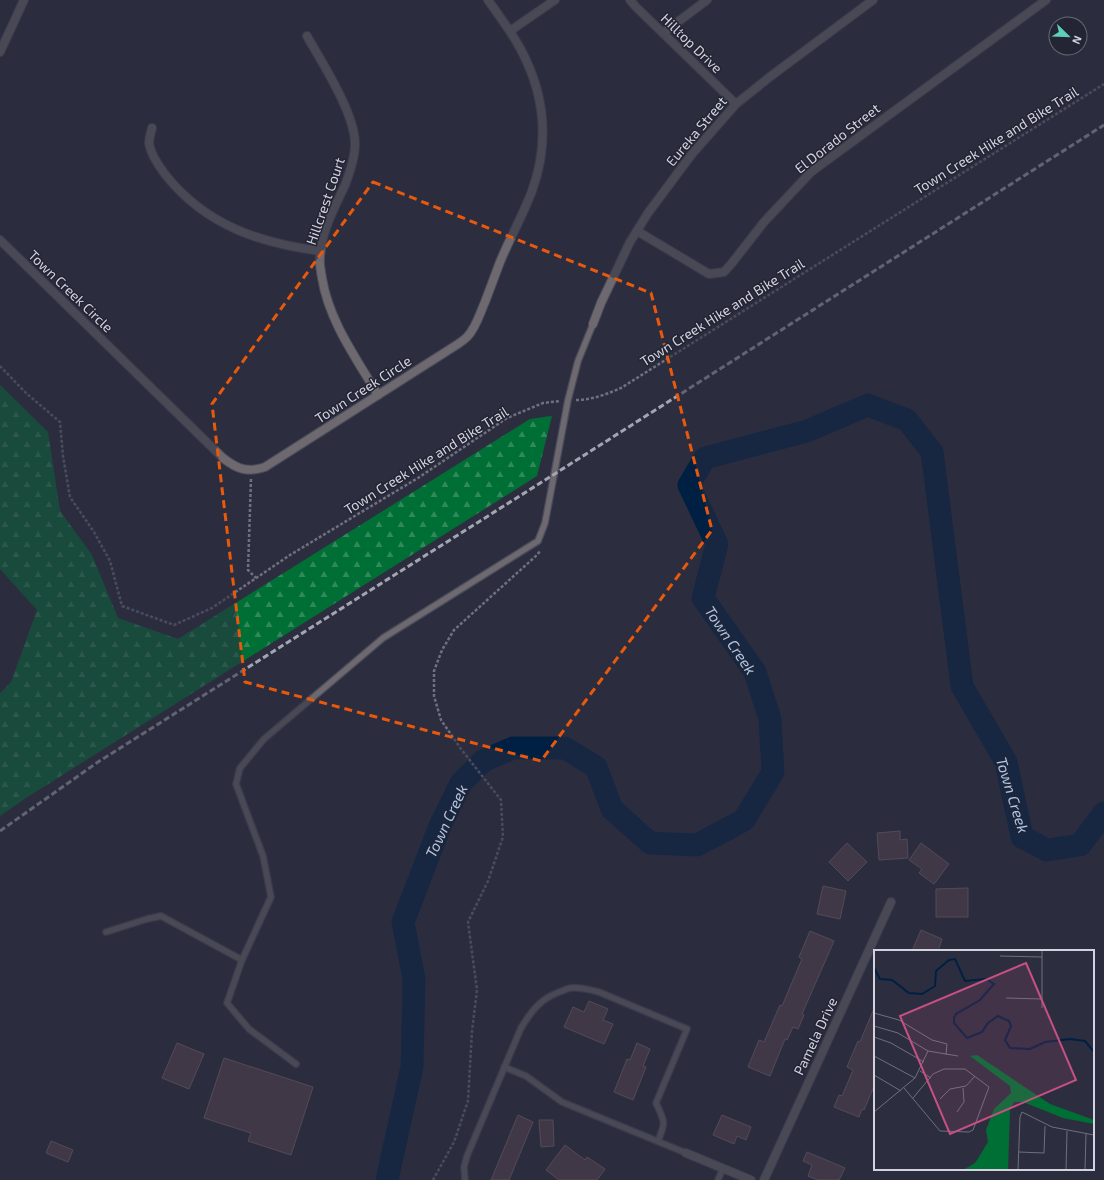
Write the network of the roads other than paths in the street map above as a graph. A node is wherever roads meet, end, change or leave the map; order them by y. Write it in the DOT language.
graph roads {
  1 [pos="24,0"];
  2 [pos="488,0"];
  3 [pos="554,0"];
  4 [pos="630,0"];
  5 [pos="707,0"];
  6 [pos="873,0"];
  7 [pos="1046,0"];
  8 [pos="510,31"];
  9 [pos="663,33"];
  10 [pos="307,36"];
  11 [pos="0,52"];
  12 [pos="736,104"];
  13 [pos="152,128"];
  14 [pos="637,231"];
  15 [pos="0,240"];
  16 [pos="320,252"];
  17 [pos="593,324"];
  18 [pos="378,395"];
  19 [pos="891,902"];
  20 [pos="106,932"];
  21 [pos="242,960"];
  22 [pos="296,1064"];
  23 [pos="504,1067"];
  24 [pos="658,1141"];
  25 [pos="686,1153"];
  26 [pos="723,1168"];
  27 [pos="465,1180"];
  28 [pos="718,1180"];
  29 [pos="751,1180"];
  30 [pos="764,1180"];
  1 -- 11 [label="street"];
  2 -- 8 [label="street, Town Creek Circle"];
  3 -- 8 [label="street"];
  4 -- 9 [label="street, Hilltop Drive"];
  5 -- 9 [label="street"];
  6 -- 12 [label="street, Eureka Street"];
  7 -- 14 [label="street, El Dorado Street"];
  8 -- 18 [label="street, Town Creek Circle"];
  9 -- 12 [label="street, Hilltop Drive"];
  10 -- 16 [label="street, Hillcrest Court"];
  12 -- 14 [label="street, Eureka Street"];
  13 -- 16 [label="street"];
  14 -- 17 [label="street, Eureka Street"];
  15 -- 18 [label="street, Town Creek Circle"];
  16 -- 18 [label="street, Hillcrest Court"];
  17 -- 21 [label="lane"];
  19 -- 30 [label="street, Pamela Drive"];
  20 -- 21 [label="lane"];
  21 -- 22 [label="lane"];
  23 -- 24 [label="lane"];
  23 -- 24 [label="lane"];
  23 -- 27 [label="lane"];
  24 -- 25 [label="lane"];
  25 -- 26 [label="street"];
  26 -- 28 [label="lane"];
  26 -- 29 [label="street"];
}
